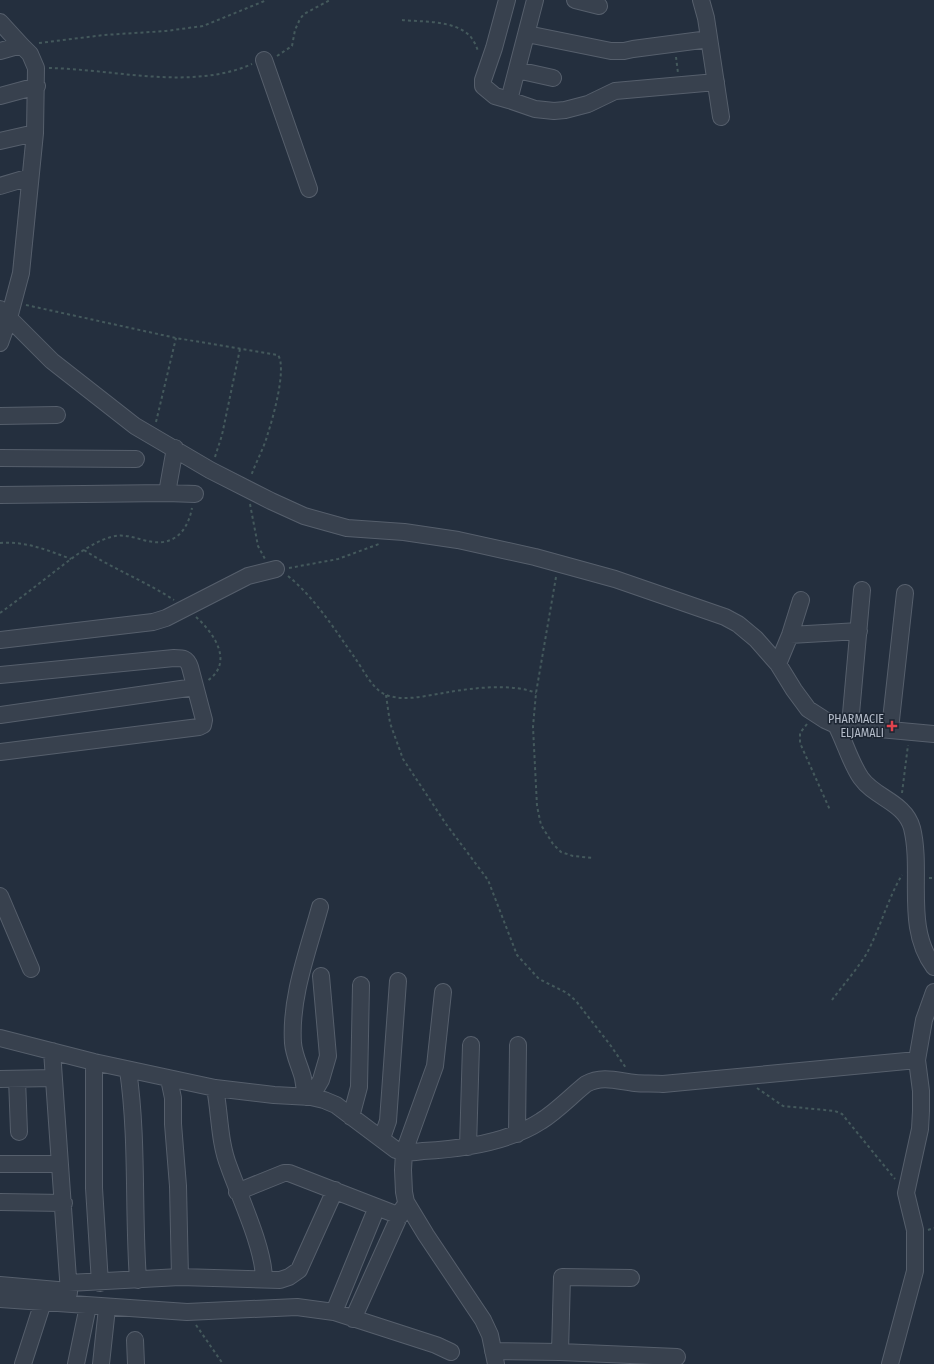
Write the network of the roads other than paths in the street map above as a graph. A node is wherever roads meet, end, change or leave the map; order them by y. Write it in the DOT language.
graph roads {
  1 [pos="507,0"];
  2 [pos="535,0"];
  3 [pos="575,0"];
  4 [pos="701,0"];
  5 [pos="599,6"];
  6 [pos="0,22"];
  7 [pos="527,34"];
  8 [pos="709,39"];
  9 [pos="21,45"];
  10 [pos="0,51"];
  11 [pos="264,60"];
  12 [pos="516,70"];
  13 [pos="553,78"];
  14 [pos="716,82"];
  15 [pos="37,86"];
  16 [pos="0,96"];
  17 [pos="509,100"];
  18 [pos="721,117"];
  19 [pos="35,133"];
  20 [pos="0,141"];
  21 [pos="30,177"];
  22 [pos="0,186"];
  23 [pos="309,189"];
  24 [pos="5,313"];
  25 [pos="0,343"];
  26 [pos="57,415"];
  27 [pos="0,416"];
  28 [pos="175,448"];
  29 [pos="0,458"];
  30 [pos="136,459"];
  31 [pos="167,493"];
  32 [pos="195,494"];
  33 [pos="0,495"];
  34 [pos="276,569"];
  35 [pos="862,590"];
  36 [pos="906,593"];
  37 [pos="801,600"];
  38 [pos="859,631"];
  39 [pos="790,635"];
  40 [pos="0,640"];
  41 [pos="778,664"];
  42 [pos="0,675"];
  43 [pos="195,687"];
  44 [pos="0,715"];
  45 [pos="843,725"];
  46 [pos="890,729"];
  47 [pos="934,734"];
  48 [pos="0,752"];
  49 [pos="0,896"];
  50 [pos="320,907"];
  51 [pos="934,967"];
  52 [pos="32,970"];
  53 [pos="321,976"];
  54 [pos="398,981"];
  55 [pos="361,985"];
  56 [pos="443,992"];
  57 [pos="934,992"];
  58 [pos="0,1038"];
  59 [pos="471,1045"];
  60 [pos="518,1045"];
  61 [pos="52,1051"];
  62 [pos="917,1060"];
  63 [pos="94,1062"];
  64 [pos="128,1070"];
  65 [pos="53,1078"];
  66 [pos="0,1079"];
  67 [pos="17,1079"];
  68 [pos="169,1079"];
  69 [pos="215,1088"];
  70 [pos="308,1097"];
  71 [pos="351,1117"];
  72 [pos="19,1132"];
  73 [pos="517,1134"];
  74 [pos="382,1138"];
  75 [pos="468,1147"];
  76 [pos="404,1152"];
  77 [pos="0,1164"];
  78 [pos="60,1164"];
  79 [pos="335,1190"];
  80 [pos="237,1192"];
  81 [pos="0,1202"];
  82 [pos="64,1203"];
  83 [pos="377,1207"];
  84 [pos="403,1209"];
  85 [pos="180,1277"];
  86 [pos="264,1278"];
  87 [pos="631,1278"];
  88 [pos="138,1280"];
  89 [pos="100,1282"];
  90 [pos="0,1285"];
  91 [pos="68,1293"];
  92 [pos="0,1300"];
  93 [pos="43,1302"];
  94 [pos="88,1306"];
  95 [pos="107,1308"];
  96 [pos="334,1312"];
  97 [pos="353,1319"];
  98 [pos="135,1340"];
  99 [pos="451,1352"];
  100 [pos="560,1352"];
  101 [pos="676,1357"];
  102 [pos="494,1358"];
  103 [pos="23,1364"];
  104 [pos="76,1364"];
  105 [pos="101,1364"];
  106 [pos="136,1364"];
  107 [pos="890,1364"];
  1 -- 17 [label="street"];
  2 -- 7 [label="street"];
  3 -- 5 [label="street"];
  4 -- 8 [label="street"];
  6 -- 9 [label="street"];
  7 -- 8 [label="street"];
  7 -- 12 [label="street"];
  8 -- 14 [label="street"];
  9 -- 10 [label="street"];
  9 -- 15 [label="street"];
  11 -- 23 [label="street"];
  12 -- 13 [label="street"];
  12 -- 17 [label="street"];
  14 -- 17 [label="street"];
  14 -- 18 [label="street"];
  15 -- 16 [label="street"];
  15 -- 19 [label="street"];
  19 -- 20 [label="street"];
  19 -- 21 [label="street"];
  21 -- 22 [label="street"];
  21 -- 24 [label="street"];
  24 -- 25 [label="street"];
  24 -- 28 [label="street"];
  26 -- 27 [label="street"];
  28 -- 31 [label="street"];
  28 -- 41 [label="street"];
  29 -- 30 [label="street"];
  31 -- 32 [label="street"];
  31 -- 33 [label="street"];
  34 -- 40 [label="street"];
  35 -- 38 [label="street"];
  36 -- 46 [label="street"];
  37 -- 39 [label="street"];
  38 -- 39 [label="street"];
  38 -- 45 [label="street"];
  39 -- 41 [label="street"];
  41 -- 45 [label="street"];
  42 -- 43 [label="street"];
  43 -- 44 [label="street"];
  43 -- 48 [label="street"];
  45 -- 46 [label="street"];
  45 -- 51 [label="street"];
  46 -- 47 [label="street"];
  49 -- 52 [label="street"];
  50 -- 70 [label="street"];
  53 -- 70 [label="street"];
  54 -- 74 [label="street"];
  55 -- 71 [label="street"];
  56 -- 76 [label="street"];
  57 -- 62 [label="street"];
  58 -- 61 [label="street"];
  59 -- 75 [label="street"];
  60 -- 73 [label="street"];
  61 -- 63 [label="street"];
  61 -- 65 [label="street"];
  62 -- 73 [label="street"];
  62 -- 107 [label="street"];
  63 -- 64 [label="street"];
  63 -- 89 [label="street"];
  64 -- 68 [label="street"];
  64 -- 88 [label="street"];
  65 -- 67 [label="street"];
  65 -- 78 [label="street"];
  66 -- 67 [label="street"];
  67 -- 72 [label="street"];
  68 -- 69 [label="street"];
  68 -- 85 [label="street"];
  69 -- 70 [label="street"];
  69 -- 80 [label="street"];
  70 -- 71 [label="street"];
  71 -- 74 [label="street"];
  73 -- 75 [label="street"];
  74 -- 76 [label="street"];
  75 -- 76 [label="street"];
  76 -- 84 [label="street"];
  77 -- 78 [label="street"];
  78 -- 82 [label="street"];
  79 -- 80 [label="street"];
  79 -- 83 [label="street"];
  79 -- 86 [label="street"];
  80 -- 86 [label="street"];
  81 -- 82 [label="street"];
  82 -- 91 [label="street"];
  83 -- 84 [label="street"];
  83 -- 96 [label="street"];
  84 -- 97 [label="street"];
  84 -- 102 [label="street"];
  85 -- 86 [label="street"];
  85 -- 88 [label="street"];
  87 -- 100 [label="street"];
  88 -- 89 [label="street"];
  89 -- 91 [label="street"];
  90 -- 91 [label="street"];
  91 -- 93 [label="street"];
  91 -- 94 [label="street"];
  92 -- 93 [label="street"];
  93 -- 103 [label="street"];
  94 -- 95 [label="street"];
  94 -- 104 [label="street"];
  95 -- 96 [label="street"];
  95 -- 105 [label="street"];
  96 -- 97 [label="street"];
  97 -- 99 [label="street"];
  98 -- 106 [label="street"];
  100 -- 101 [label="street"];
  100 -- 102 [label="street"];
}
